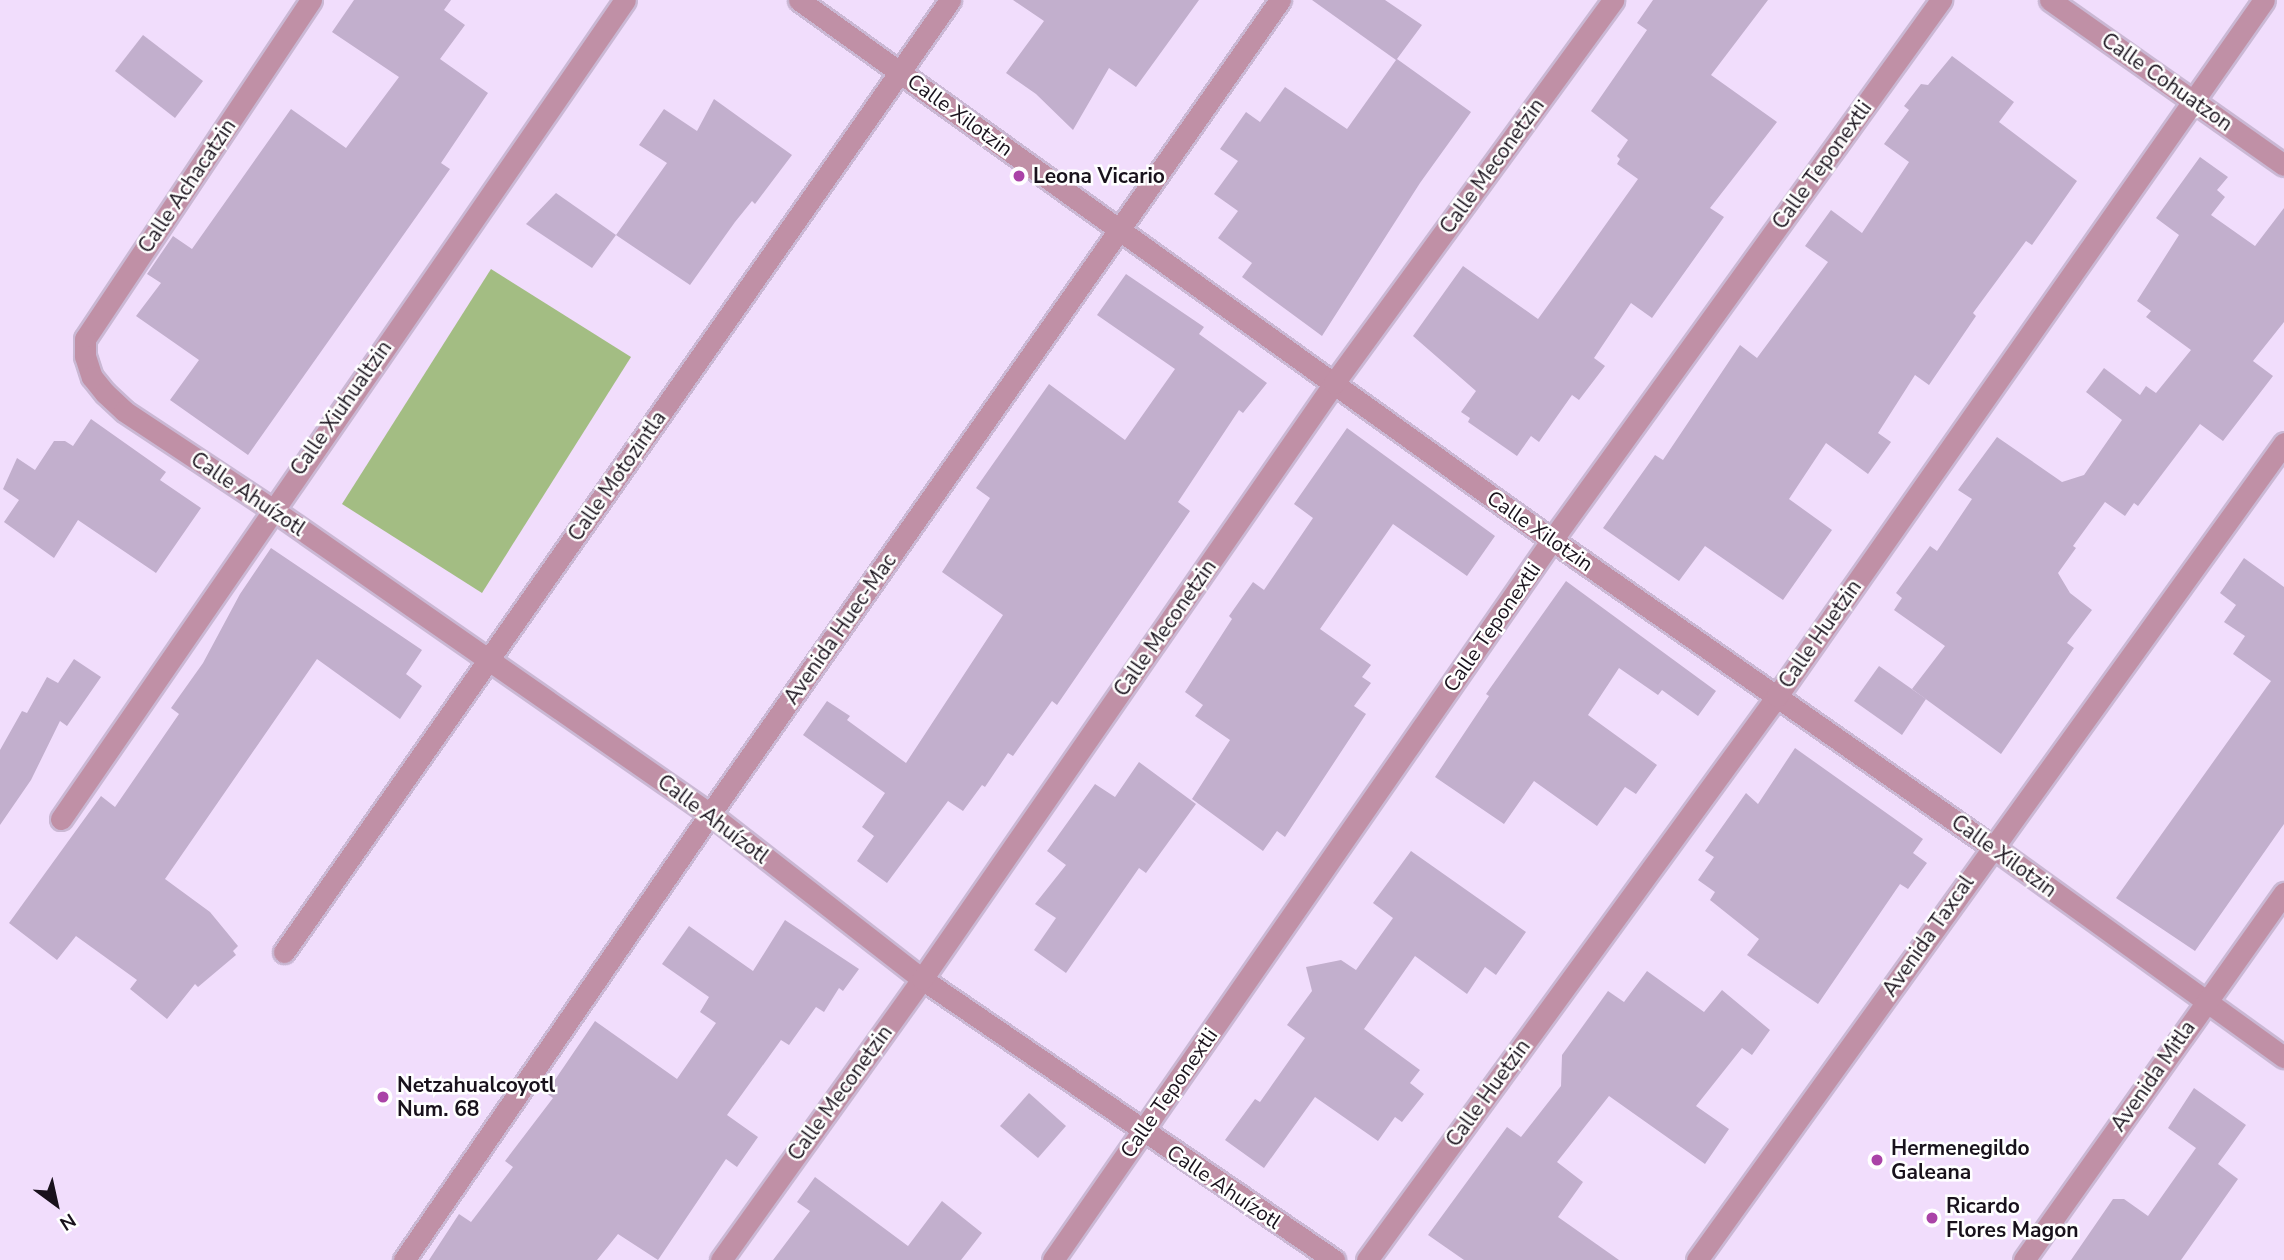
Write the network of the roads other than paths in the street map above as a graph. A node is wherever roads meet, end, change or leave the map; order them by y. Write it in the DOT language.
graph roads {
  1 [pos="311,0"];
  2 [pos="625,0"];
  3 [pos="799,0"];
  4 [pos="950,0"];
  5 [pos="1280,0"];
  6 [pos="1613,0"];
  7 [pos="1941,0"];
  8 [pos="2050,0"];
  9 [pos="2264,0"];
  10 [pos="899,72"];
  11 [pos="2194,101"];
  12 [pos="2284,165"];
  13 [pos="1121,232"];
  14 [pos="92,377"];
  15 [pos="1334,383"];
  16 [pos="2284,443"];
  17 [pos="272,509"];
  18 [pos="1552,540"];
  19 [pos="489,660"];
  20 [pos="1777,696"];
  21 [pos="710,814"];
  22 [pos="61,819"];
  23 [pos="1992,846"];
  24 [pos="2284,893"];
  25 [pos="284,952"];
  26 [pos="922,979"];
  27 [pos="2205,1002"];
  28 [pos="2284,1057"];
  29 [pos="1142,1132"];
  30 [pos="404,1260"];
  31 [pos="721,1260"];
  32 [pos="1053,1260"];
  33 [pos="1334,1260"];
  34 [pos="1367,1260"];
  35 [pos="1698,1260"];
  36 [pos="2024,1260"];
  1 -- 14 [label="street, Calle Achacatzin"];
  2 -- 17 [label="street, Calle Xiuhualtzin"];
  3 -- 10 [label="street, Calle Xilotzin"];
  4 -- 10 [label="street, Calle Motozintla"];
  5 -- 13 [label="street, Avenida Huec-Mac"];
  6 -- 15 [label="street, Calle Meconetzin"];
  7 -- 18 [label="street, Calle Teponextli"];
  8 -- 11 [label="street, Calle Cohuatzon"];
  9 -- 11 [label="street, Calle Huetzin"];
  10 -- 13 [label="street, Calle Xilotzin"];
  10 -- 19 [label="street, Calle Motozintla"];
  11 -- 12 [label="street, Calle Cohuatzon"];
  11 -- 20 [label="street, Calle Huetzin"];
  13 -- 15 [label="street, Calle Xilotzin"];
  13 -- 21 [label="street, Avenida Huec-Mac"];
  14 -- 17 [label="street, Calle Ahuízotl"];
  15 -- 18 [label="street, Calle Xilotzin"];
  15 -- 26 [label="street, Calle Meconetzin"];
  16 -- 23 [label="street, Avenida Taxcal"];
  17 -- 19 [label="street, Calle Ahuízotl"];
  17 -- 22 [label="street, Calle Xiuhualtzin"];
  18 -- 20 [label="street, Calle Xilotzin"];
  18 -- 29 [label="street, Calle Teponextli"];
  19 -- 21 [label="street, Calle Ahuízotl"];
  19 -- 25 [label="street, Calle Motozintla"];
  20 -- 23 [label="street, Calle Xilotzin"];
  20 -- 34 [label="street, Calle Huetzin"];
  21 -- 26 [label="street, Calle Ahuízotl"];
  21 -- 30 [label="street, Avenida Huec-Mac"];
  23 -- 27 [label="street, Calle Xilotzin"];
  23 -- 35 [label="street, Avenida Taxcal"];
  24 -- 27 [label="street, Avenida Mitla"];
  26 -- 29 [label="street, Calle Ahuízotl"];
  26 -- 31 [label="street, Calle Meconetzin"];
  27 -- 28 [label="street, Calle Xilotzin"];
  27 -- 36 [label="street, Avenida Mitla"];
  29 -- 32 [label="street, Calle Teponextli"];
  29 -- 33 [label="street, Calle Ahuízotl"];
}
